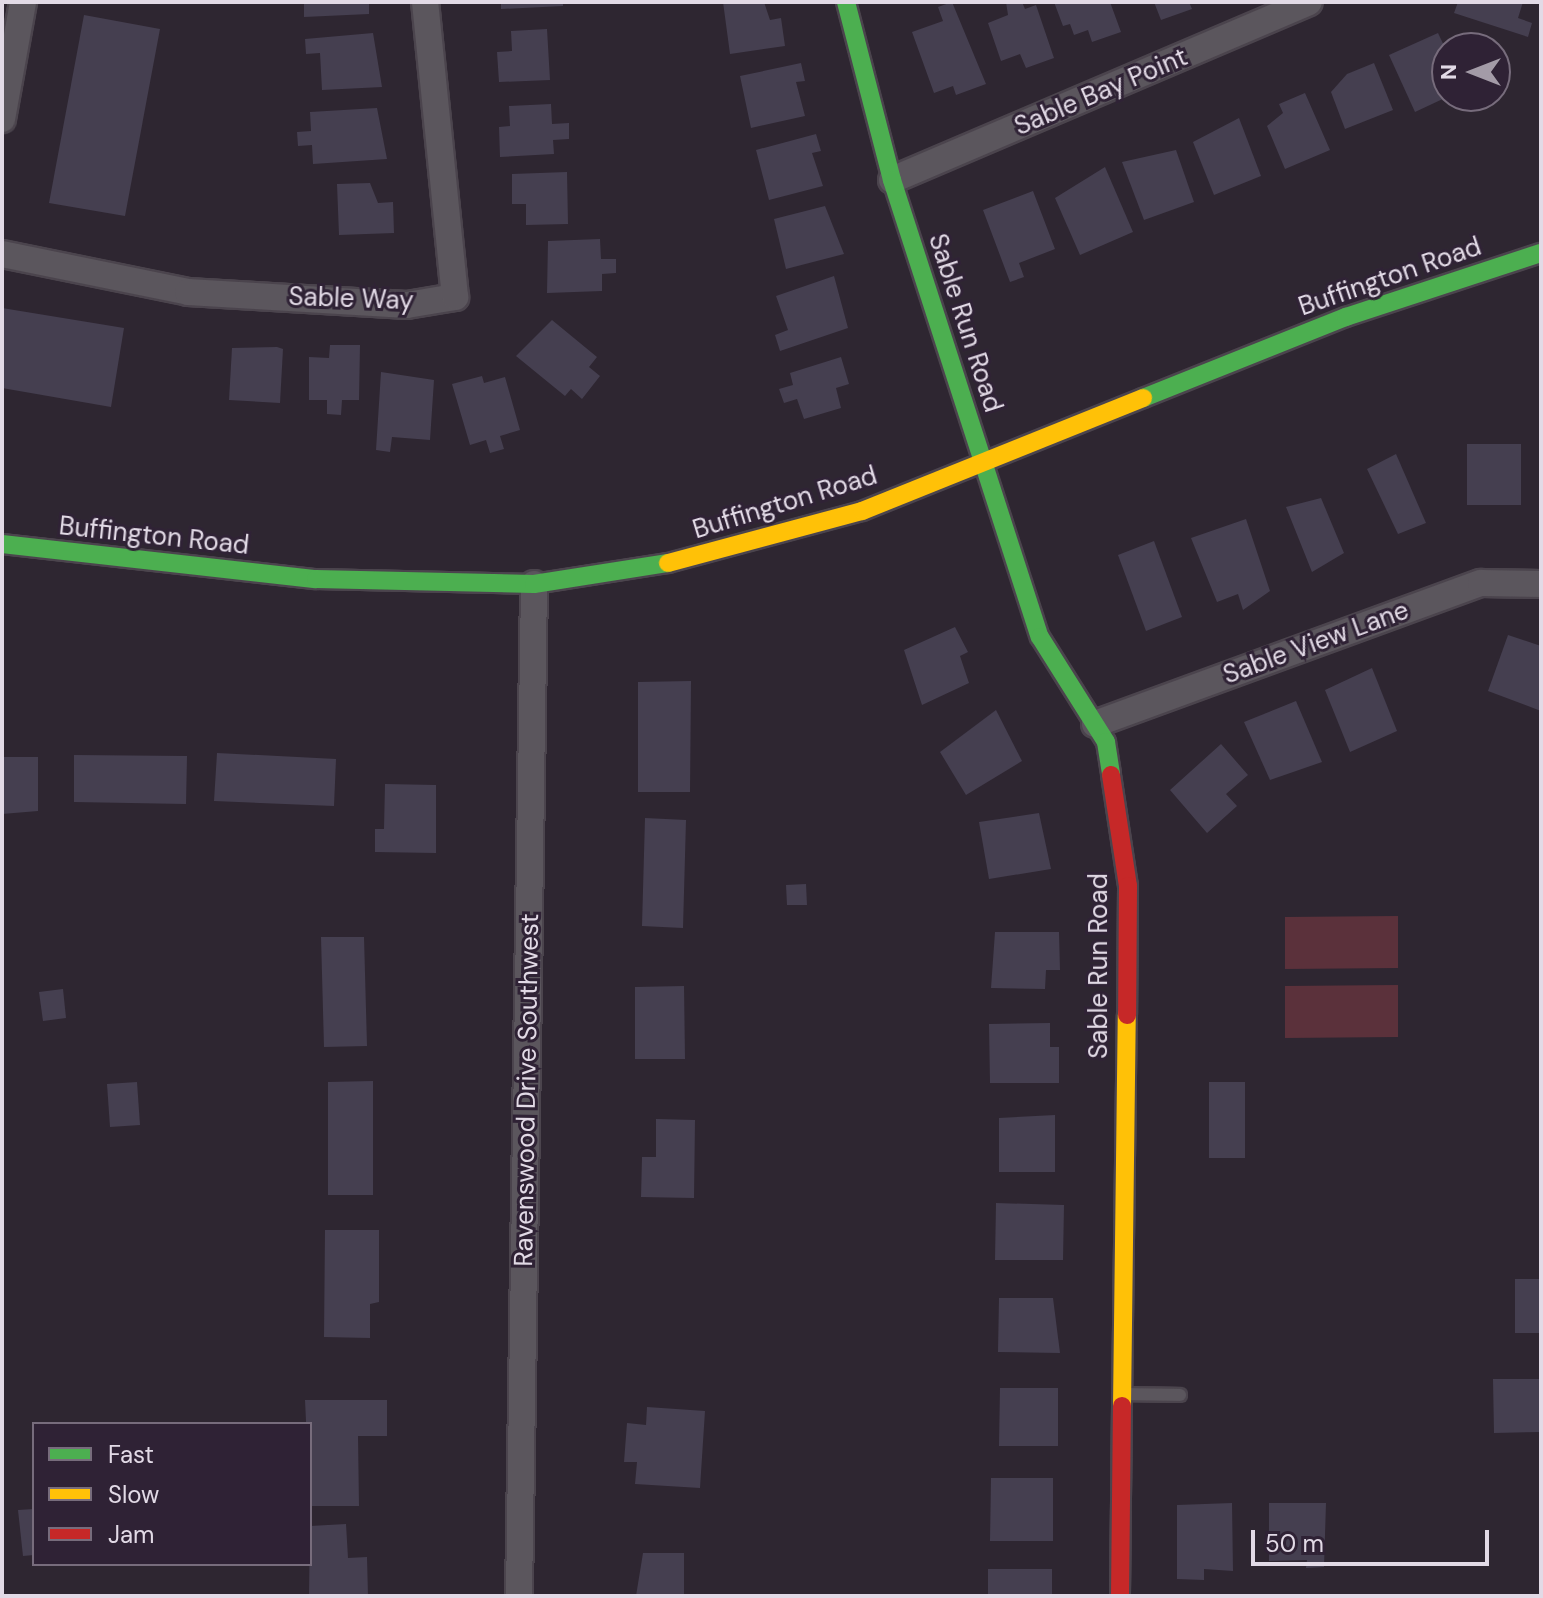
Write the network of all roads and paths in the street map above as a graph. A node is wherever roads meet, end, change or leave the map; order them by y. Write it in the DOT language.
graph roads {
  1 [pos="23,2"];
  2 [pos="425,2"];
  3 [pos="846,2"];
  4 [pos="1309,2"];
  5 [pos="2,119"];
  6 [pos="892,180"];
  7 [pos="1541,253"];
  8 [pos="2,254"];
  9 [pos="982,463"];
  10 [pos="2,544"];
  11 [pos="534,584"];
  12 [pos="1541,584"];
  13 [pos="1095,724"];
  14 [pos="1122,1394"];
  15 [pos="1180,1395"];
  16 [pos="519,1596"];
  17 [pos="1120,1596"];
  1 -- 5 [label="street"];
  2 -- 8 [label="street, Sable Way"];
  3 -- 6 [label="street, Sable Run Road"];
  4 -- 6 [label="street, Sable Bay Point"];
  6 -- 9 [label="street, Sable Run Road"];
  7 -- 9 [label="street, Buffington Road"];
  9 -- 11 [label="street, Buffington Road"];
  9 -- 13 [label="street, Sable Run Road"];
  10 -- 11 [label="street, Buffington Road"];
  11 -- 16 [label="street, Ravenswood Drive Southwest"];
  12 -- 13 [label="street, Sable View Lane"];
  13 -- 14 [label="street, Sable Run Road"];
  14 -- 15 [label="lane"];
  14 -- 17 [label="street, Sable Run Road"];
}
